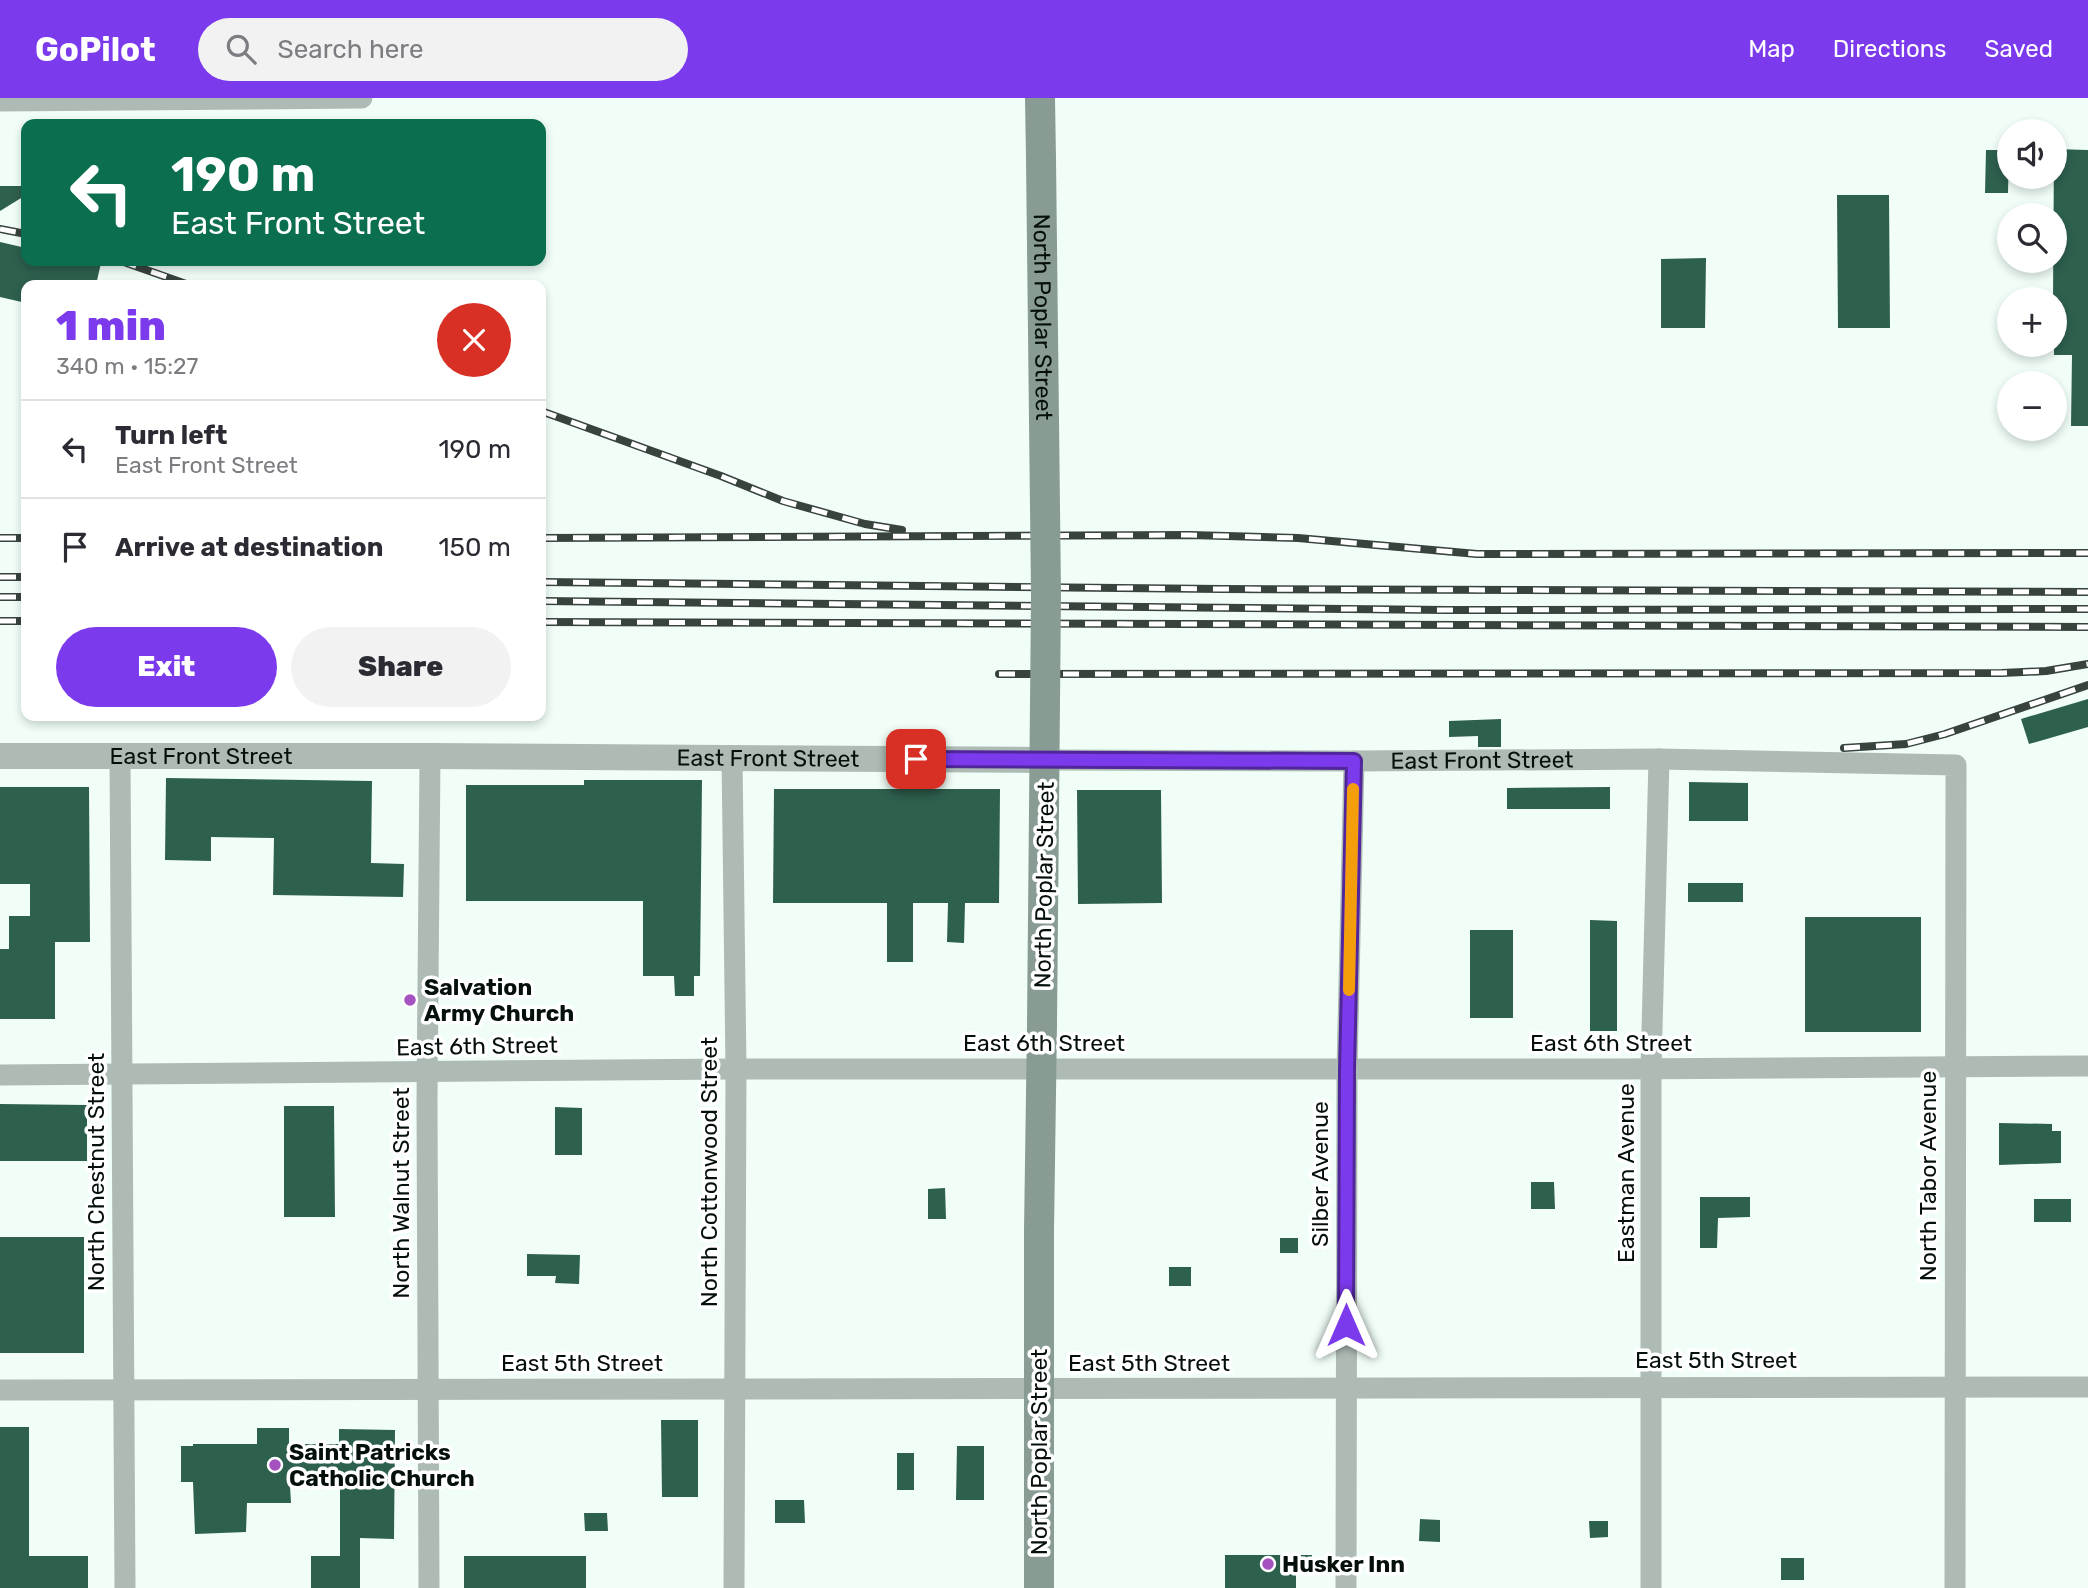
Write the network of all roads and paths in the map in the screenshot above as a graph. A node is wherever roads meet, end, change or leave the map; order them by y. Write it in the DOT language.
graph roads {
  1 [pos="362,98"];
  2 [pos="1040,98"];
  3 [pos="121,99"];
  4 [pos="0,100"];
  5 [pos="120,755"];
  6 [pos="430,755"];
  7 [pos="0,756"];
  8 [pos="732,757"];
  9 [pos="1659,759"];
  10 [pos="1048,760"];
  11 [pos="1354,761"];
  12 [pos="1956,765"];
  13 [pos="2088,1066"];
  14 [pos="1955,1068"];
  15 [pos="736,1069"];
  16 [pos="1041,1069"];
  17 [pos="1651,1069"];
  18 [pos="1347,1070"];
  19 [pos="427,1073"];
  20 [pos="0,1075"];
  21 [pos="122,1075"];
  22 [pos="1652,1386"];
  23 [pos="1954,1387"];
  24 [pos="2088,1387"];
  25 [pos="123,1389"];
  26 [pos="1346,1389"];
  27 [pos="0,1390"];
  28 [pos="429,1390"];
  29 [pos="734,1390"];
  30 [pos="1039,1390"];
  31 [pos="125,1588"];
  32 [pos="429,1588"];
  33 [pos="734,1588"];
  34 [pos="1039,1588"];
  35 [pos="1346,1588"];
  36 [pos="1651,1588"];
  37 [pos="1955,1588"];
  1 -- 3 [label="street"];
  2 -- 16 [label="main road, North Poplar Street, bridge"];
  3 -- 4 [label="street"];
  5 -- 6 [label="street, East Front Street"];
  5 -- 7 [label="street, East Front Street"];
  5 -- 21 [label="street, North Chestnut Street"];
  6 -- 8 [label="street, East Front Street"];
  6 -- 19 [label="street, North Walnut Street"];
  8 -- 10 [label="street, East Front Street"];
  8 -- 15 [label="street, North Cottonwood Street"];
  9 -- 11 [label="street, East Front Street"];
  9 -- 12 [label="street, East Front Street"];
  9 -- 17 [label="street, Eastman Avenue"];
  10 -- 11 [label="street, East Front Street"];
  11 -- 18 [label="street, Silber Avenue"];
  12 -- 14 [label="street, North Tabor Avenue"];
  13 -- 14 [label="street, East 6th Street"];
  14 -- 17 [label="street, East 6th Street"];
  14 -- 23 [label="street, North Tabor Avenue"];
  15 -- 16 [label="street, East 6th Street"];
  15 -- 19 [label="street, East 6th Street"];
  15 -- 29 [label="street, North Cottonwood Street"];
  16 -- 18 [label="street, East 6th Street"];
  16 -- 30 [label="main road, North Poplar Street"];
  17 -- 18 [label="street, East 6th Street"];
  17 -- 22 [label="street, Eastman Avenue"];
  18 -- 26 [label="street, Silber Avenue"];
  19 -- 21 [label="street, East 6th Street"];
  19 -- 28 [label="street, North Walnut Street"];
  20 -- 21 [label="street, East 6th Street"];
  21 -- 25 [label="street, North Chestnut Street"];
  22 -- 23 [label="street, East 5th Street"];
  22 -- 26 [label="street, East 5th Street"];
  22 -- 36 [label="street, Eastman Avenue"];
  23 -- 24 [label="street, East 5th Street"];
  23 -- 37 [label="street, North Tabor Avenue"];
  25 -- 27 [label="street, East 5th Street"];
  25 -- 28 [label="street, East 5th Street"];
  25 -- 31 [label="street, North Chestnut Street"];
  26 -- 30 [label="street, East 5th Street"];
  26 -- 35 [label="street, Silber Avenue"];
  28 -- 29 [label="street, East 5th Street"];
  28 -- 32 [label="street, North Walnut Street"];
  29 -- 30 [label="street, East 5th Street"];
  29 -- 33 [label="street, North Cottonwood Street"];
  30 -- 34 [label="main road, North Poplar Street"];
}
